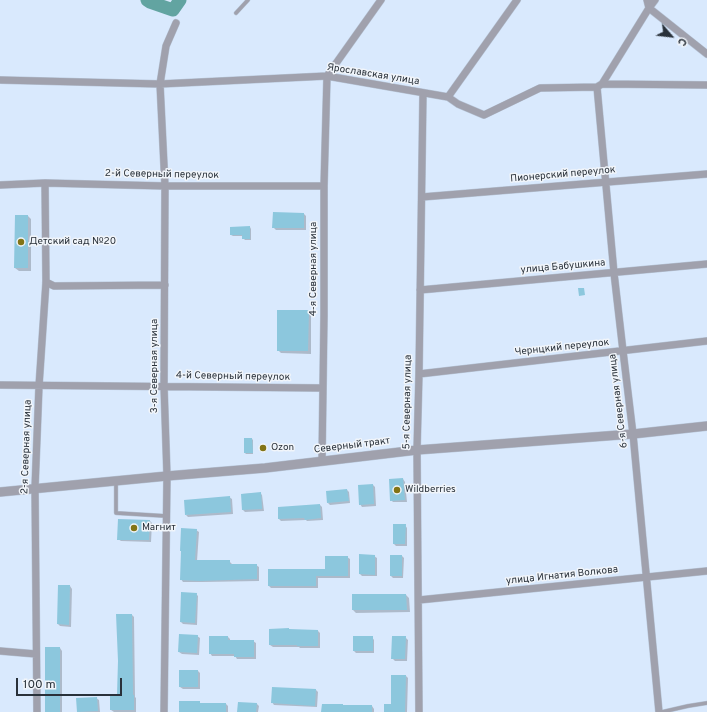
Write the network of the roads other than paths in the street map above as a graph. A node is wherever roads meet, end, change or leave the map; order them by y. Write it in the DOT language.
graph roads {
  1 [pos="248,0"];
  2 [pos="381,0"];
  3 [pos="517,0"];
  4 [pos="647,0"];
  5 [pos="655,0"];
  6 [pos="649,8"];
  7 [pos="236,13"];
  8 [pos="176,23"];
  9 [pos="707,54"];
  10 [pos="327,76"];
  11 [pos="0,80"];
  12 [pos="160,84"];
  13 [pos="707,85"];
  14 [pos="599,86"];
  15 [pos="423,93"];
  16 [pos="448,98"];
  17 [pos="707,174"];
  18 [pos="45,182"];
  19 [pos="606,182"];
  20 [pos="0,185"];
  21 [pos="165,186"];
  22 [pos="324,186"];
  23 [pos="422,197"];
  24 [pos="707,264"];
  25 [pos="614,272"];
  26 [pos="46,282"];
  27 [pos="165,285"];
  28 [pos="420,290"];
  29 [pos="707,342"];
  30 [pos="623,351"];
  31 [pos="419,374"];
  32 [pos="0,385"];
  33 [pos="39,386"];
  34 [pos="164,386"];
  35 [pos="322,388"];
  36 [pos="707,426"];
  37 [pos="633,434"];
  38 [pos="417,450"];
  39 [pos="322,461"];
  40 [pos="167,476"];
  41 [pos="116,480"];
  42 [pos="35,488"];
  43 [pos="0,492"];
  44 [pos="167,516"];
  45 [pos="707,571"];
  46 [pos="647,577"];
  47 [pos="419,600"];
  48 [pos="0,651"];
  49 [pos="36,654"];
  50 [pos="707,703"];
  51 [pos="37,712"];
  52 [pos="164,712"];
  53 [pos="419,712"];
  54 [pos="661,712"];
  1 -- 7 [label="lane"];
  2 -- 10 [label="street"];
  3 -- 16 [label="street"];
  4 -- 6 [label="street"];
  5 -- 6 [label="street"];
  6 -- 9 [label="street"];
  6 -- 14 [label="street"];
  8 -- 12 [label="street, 3-я Северная улица"];
  10 -- 12 [label="street, Ярославская улица"];
  10 -- 15 [label="street, Ярославская улица"];
  10 -- 22 [label="street, 4-я Северная улица"];
  11 -- 12 [label="street, Ярославская улица"];
  12 -- 21 [label="street, 3-я Северная улица"];
  13 -- 14 [label="street, Ярославская улица"];
  14 -- 16 [label="street, Ярославская улица"];
  14 -- 19 [label="street, 6-я Северная улица"];
  15 -- 16 [label="street, Ярославская улица"];
  15 -- 23 [label="street, 5-я Северная улица"];
  17 -- 19 [label="street, Пионерский переулок"];
  18 -- 20 [label="street, 2-й Северный переулок"];
  18 -- 21 [label="street, 2-й Северный переулок"];
  18 -- 26 [label="street, 2-я Северная улица"];
  19 -- 23 [label="street, Пионерский переулок"];
  19 -- 25 [label="street, 6-я Северная улица"];
  21 -- 22 [label="street, 2-й Северный переулок"];
  21 -- 27 [label="street, 3-я Северная улица"];
  22 -- 35 [label="street, 4-я Северная улица"];
  23 -- 28 [label="street, 5-я Северная улица"];
  24 -- 25 [label="street, улица Бабушкина"];
  25 -- 28 [label="street, улица Бабушкина"];
  25 -- 30 [label="street, 6-я Северная улица"];
  26 -- 27 [label="street"];
  26 -- 33 [label="street, 2-я Северная улица"];
  27 -- 34 [label="street, 3-я Северная улица"];
  28 -- 31 [label="street, 5-я Северная улица"];
  29 -- 30 [label="street, Чернцкий переулок"];
  30 -- 31 [label="street, Чернцкий переулок"];
  30 -- 37 [label="street, 6-я Северная улица"];
  31 -- 38 [label="street, 5-я Северная улица"];
  32 -- 33 [label="street, 4-й Северный переулок"];
  33 -- 34 [label="street, 4-й Северный переулок"];
  33 -- 42 [label="street, 2-я Северная улица"];
  34 -- 35 [label="street, 4-й Северный переулок"];
  34 -- 40 [label="street, 3-я Северная улица"];
  35 -- 39 [label="street, 4-я Северная улица"];
  36 -- 37 [label="street, Северный тракт"];
  37 -- 38 [label="street, Северный тракт"];
  37 -- 46 [label="street, 6-я Северная улица"];
  38 -- 39 [label="street, Северный тракт"];
  38 -- 47 [label="street, 5-я Северная улица"];
  39 -- 40 [label="street, Северный тракт"];
  40 -- 41 [label="street, Северный тракт"];
  40 -- 44 [label="street, 3-я Северная улица"];
  41 -- 42 [label="street, Северный тракт"];
  41 -- 44 [label="lane"];
  42 -- 43 [label="street, Северный тракт"];
  42 -- 49 [label="street, 2-я Северная улица"];
  44 -- 52 [label="street, 3-я Северная улица"];
  45 -- 46 [label="street, улица Игнатия Волкова"];
  46 -- 47 [label="street, улица Игнатия Волкова"];
  46 -- 54 [label="street, 6-я Северная улица"];
  47 -- 53 [label="street, 5-я Северная улица"];
  48 -- 49 [label="street"];
  49 -- 51 [label="street, 2-я Северная улица"];
  50 -- 54 [label="lane"];
}
